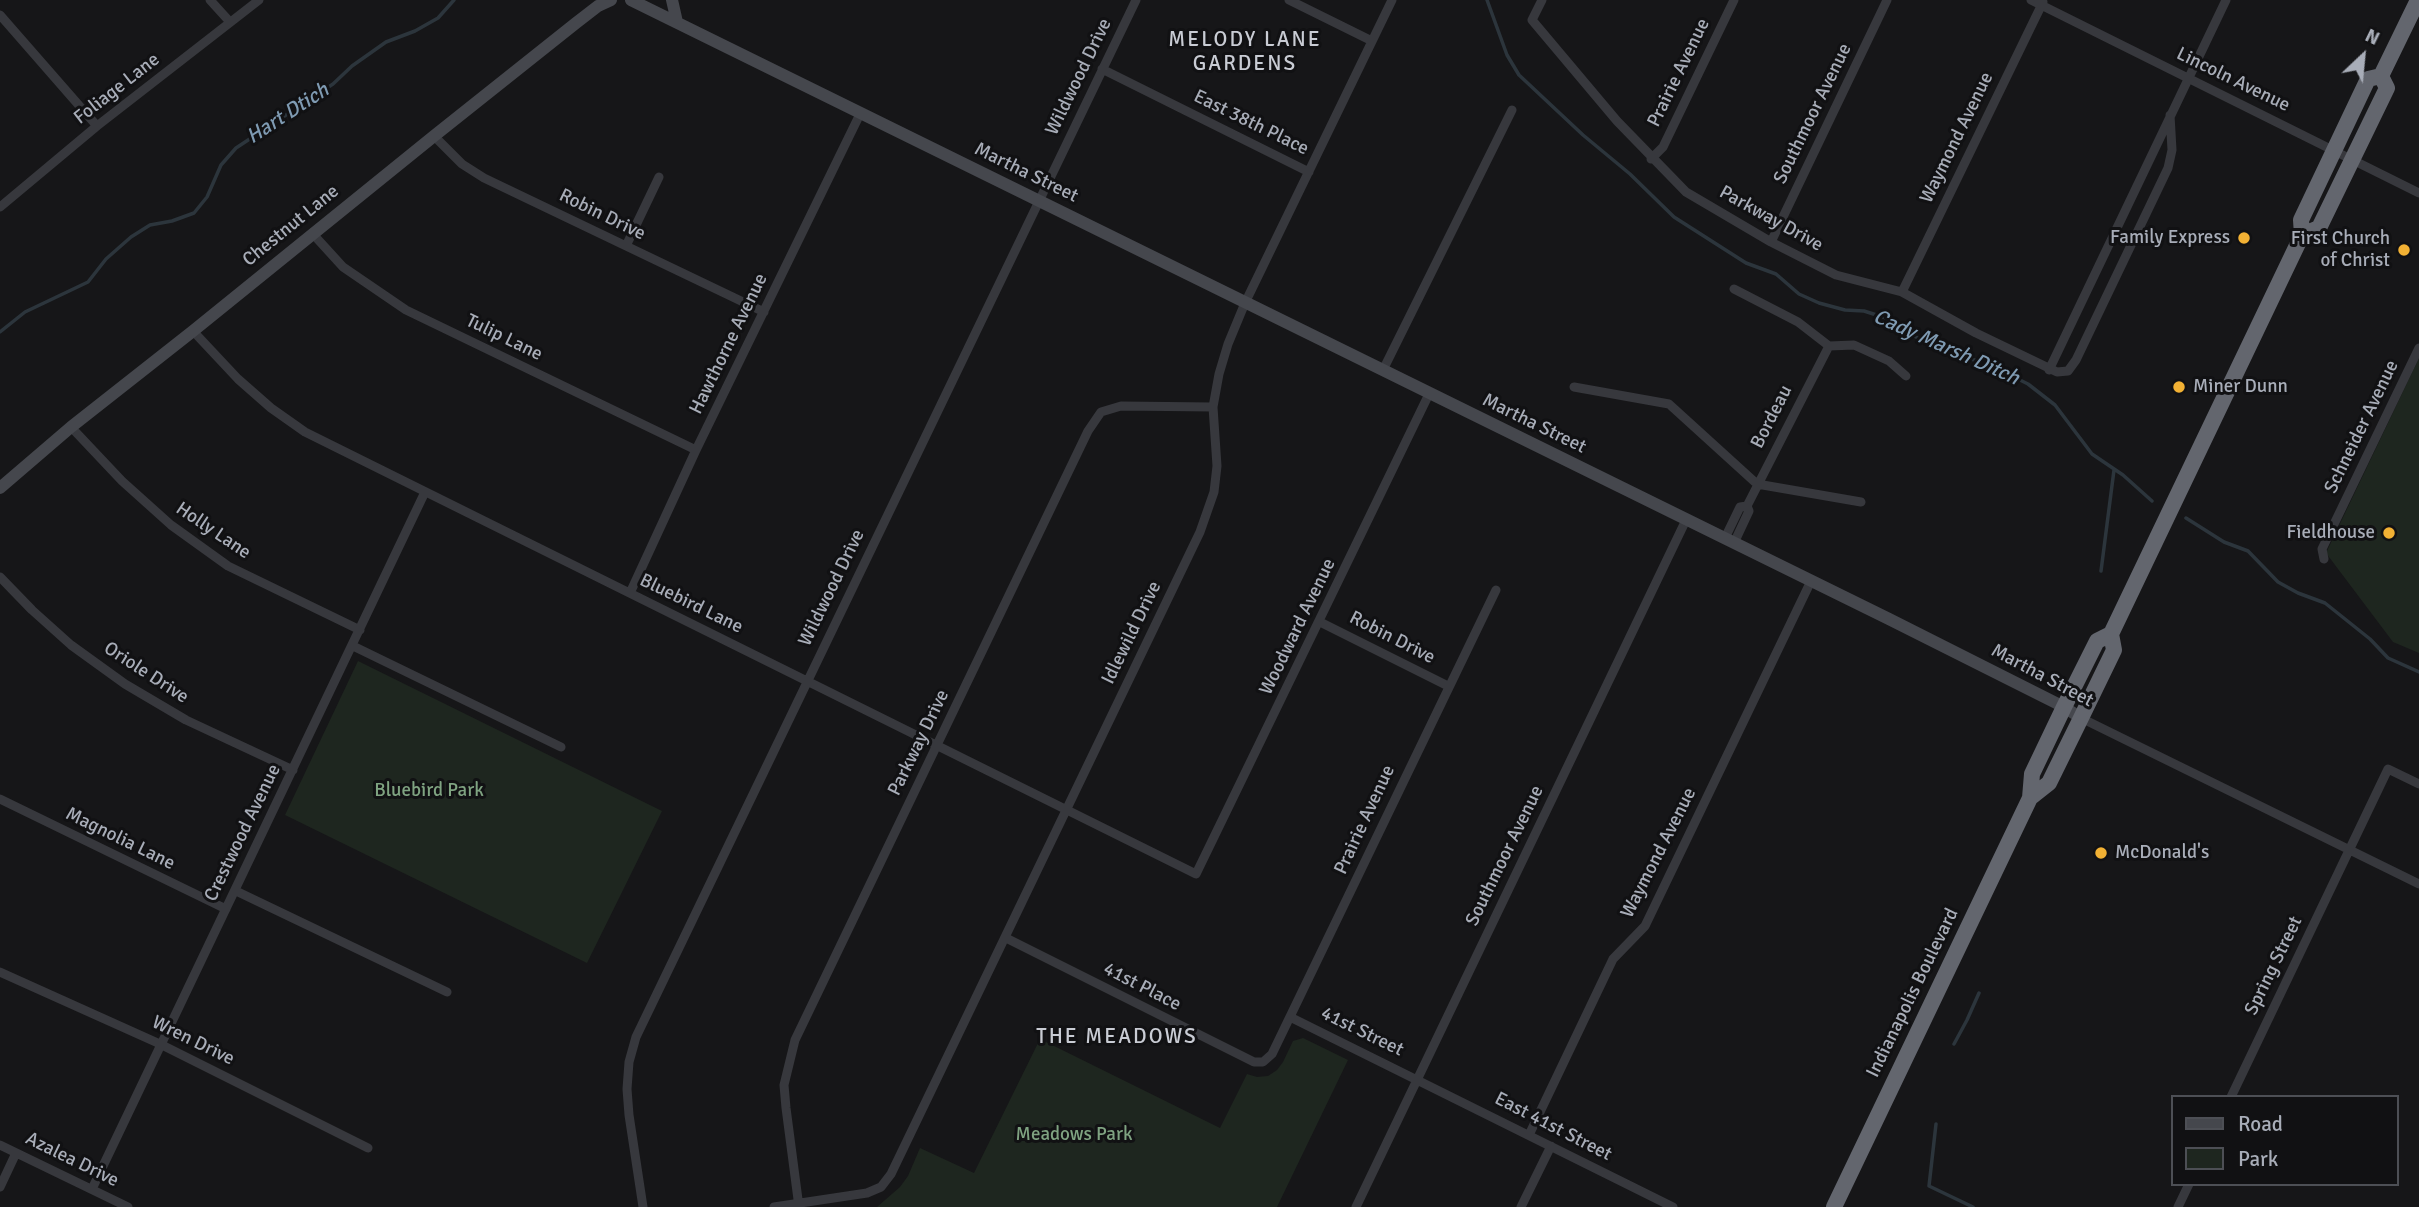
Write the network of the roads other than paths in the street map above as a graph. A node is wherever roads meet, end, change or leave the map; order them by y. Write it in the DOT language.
graph roads {
  1 [pos="210,0"];
  2 [pos="259,0"];
  3 [pos="611,0"];
  4 [pos="631,0"];
  5 [pos="672,0"];
  6 [pos="1136,0"];
  7 [pos="1289,0"];
  8 [pos="1392,0"];
  9 [pos="1542,0"];
  10 [pos="1734,0"];
  11 [pos="1887,0"];
  12 [pos="2031,0"];
  13 [pos="2226,0"];
  14 [pos="2418,0"];
  15 [pos="2043,3"];
  16 [pos="0,15"];
  17 [pos="230,22"];
  18 [pos="677,22"];
  19 [pos="1372,41"];
  20 [pos="1102,69"];
  21 [pos="2381,76"];
  22 [pos="2188,77"];
  23 [pos="1512,110"];
  24 [pos="861,112"];
  25 [pos="2170,115"];
  26 [pos="97,126"];
  27 [pos="434,136"];
  28 [pos="2334,150"];
  29 [pos="1651,159"];
  30 [pos="2352,159"];
  31 [pos="1309,172"];
  32 [pos="659,177"];
  33 [pos="2419,193"];
  34 [pos="1038,201"];
  35 [pos="0,208"];
  36 [pos="313,233"];
  37 [pos="2302,235"];
  38 [pos="1771,242"];
  39 [pos="626,246"];
  40 [pos="1734,289"];
  41 [pos="1902,292"];
  42 [pos="1245,303"];
  43 [pos="764,312"];
  44 [pos="193,331"];
  45 [pos="1829,346"];
  46 [pos="2419,348"];
  47 [pos="1383,370"];
  48 [pos="2049,370"];
  49 [pos="1906,376"];
  50 [pos="1574,387"];
  51 [pos="1429,394"];
  52 [pos="1213,407"];
  53 [pos="71,426"];
  54 [pos="696,450"];
  55 [pos="1757,484"];
  56 [pos="0,488"];
  57 [pos="425,492"];
  58 [pos="1861,502"];
  59 [pos="1686,520"];
  60 [pos="1729,541"];
  61 [pos="2324,559"];
  62 [pos="0,577"];
  63 [pos="1811,581"];
  64 [pos="1496,590"];
  65 [pos="630,593"];
  66 [pos="1320,622"];
  67 [pos="360,630"];
  68 [pos="2111,634"];
  69 [pos="353,646"];
  70 [pos="807,681"];
  71 [pos="1448,686"];
  72 [pos="2064,706"];
  73 [pos="2081,718"];
  74 [pos="938,745"];
  75 [pos="561,747"];
  76 [pos="293,770"];
  77 [pos="2419,784"];
  78 [pos="2030,797"];
  79 [pos="0,799"];
  80 [pos="1067,810"];
  81 [pos="2349,850"];
  82 [pos="1196,874"];
  83 [pos="2419,884"];
  84 [pos="236,891"];
  85 [pos="226,909"];
  86 [pos="1006,938"];
  87 [pos="0,972"];
  88 [pos="447,992"];
  89 [pos="1290,1017"];
  90 [pos="160,1044"];
  91 [pos="1263,1062"];
  92 [pos="1417,1079"];
  93 [pos="2232,1095"];
  94 [pos="1529,1135"];
  95 [pos="0,1145"];
  96 [pos="1551,1146"];
  97 [pos="368,1148"];
  98 [pos="16,1153"];
  99 [pos="2188,1186"];
  100 [pos="0,1187"];
  101 [pos="92,1189"];
  102 [pos="799,1205"];
  103 [pos="128,1207"];
  104 [pos="642,1207"];
  105 [pos="774,1207"];
  106 [pos="1356,1207"];
  107 [pos="1521,1207"];
  108 [pos="1672,1207"];
  109 [pos="1834,1207"];
  110 [pos="2178,1207"];
  1 -- 17 [label="street"];
  2 -- 17 [label="street, Foliage Lane"];
  3 -- 27 [label="street, Chestnut Lane"];
  4 -- 18 [label="street, Martha Street"];
  5 -- 18 [label="street"];
  6 -- 20 [label="street, Wildwood Drive"];
  7 -- 19 [label="street"];
  8 -- 19 [label="street, Idlewild Drive"];
  9 -- 29 [label="street, Parkway Drive"];
  10 -- 29 [label="street, Prairie Avenue"];
  11 -- 38 [label="street, Southmoor Avenue"];
  12 -- 15 [label="street, Lincoln Avenue"];
  13 -- 22 [label="street"];
  14 -- 21 [label="highway, Indianapolis Boulevard"];
  15 -- 22 [label="street, Lincoln Avenue"];
  15 -- 41 [label="street, Waymond Avenue"];
  16 -- 26 [label="street"];
  17 -- 26 [label="street, Foliage Lane"];
  18 -- 24 [label="street, Martha Street"];
  19 -- 31 [label="street, Idlewild Drive"];
  20 -- 31 [label="street, East 38th Place"];
  20 -- 34 [label="street, Wildwood Drive"];
  21 -- 28 [label="highway, Indianapolis Boulevard"];
  21 -- 30 [label="highway, Indianapolis Boulevard"];
  22 -- 25 [label="street"];
  22 -- 28 [label="street, Lincoln Avenue"];
  23 -- 47 [label="street"];
  24 -- 34 [label="street, Martha Street"];
  24 -- 43 [label="street, Hawthorne Avenue"];
  25 -- 48 [label="street"];
  25 -- 48 [label="street"];
  26 -- 35 [label="street, Foliage Lane"];
  27 -- 36 [label="street, Chestnut Lane"];
  27 -- 39 [label="street, Robin Drive"];
  28 -- 30 [label="street, Lincoln Avenue"];
  28 -- 37 [label="highway, Indianapolis Boulevard"];
  29 -- 38 [label="street, Parkway Drive"];
  30 -- 33 [label="street, Lincoln Avenue"];
  30 -- 37 [label="highway, Indianapolis Boulevard"];
  31 -- 42 [label="street, Idlewild Drive"];
  32 -- 39 [label="street"];
  34 -- 42 [label="street, Martha Street"];
  34 -- 70 [label="street, Wildwood Drive"];
  36 -- 44 [label="street, Chestnut Lane"];
  36 -- 54 [label="street, Tulip Lane"];
  37 -- 68 [label="highway, Indianapolis Boulevard"];
  38 -- 41 [label="street, Parkway Drive"];
  39 -- 43 [label="street, Robin Drive"];
  40 -- 45 [label="street"];
  41 -- 48 [label="street, Parkway Drive"];
  42 -- 47 [label="street, Martha Street"];
  42 -- 52 [label="street, Idlewild Drive"];
  43 -- 54 [label="street, Hawthorne Avenue"];
  44 -- 53 [label="street, Chestnut Lane"];
  44 -- 57 [label="street, Bluebird Lane"];
  45 -- 49 [label="street"];
  45 -- 55 [label="street, Bordeau"];
  46 -- 61 [label="street, Schneider Avenue"];
  47 -- 51 [label="street, Martha Street"];
  50 -- 55 [label="street"];
  51 -- 59 [label="street, Martha Street"];
  51 -- 66 [label="street, Woodward Avenue"];
  52 -- 74 [label="street, Parkway Drive"];
  52 -- 80 [label="street, Idlewild Drive"];
  53 -- 56 [label="street, Chestnut Lane"];
  53 -- 67 [label="street, Holly Lane"];
  54 -- 65 [label="street, Hawthorne Avenue"];
  55 -- 58 [label="street"];
  55 -- 60 [label="street, Bordeau"];
  57 -- 65 [label="street, Bluebird Lane"];
  57 -- 67 [label="street, Crestwood Avenue"];
  59 -- 60 [label="street, Martha Street"];
  59 -- 92 [label="street, Southmoor Avenue"];
  60 -- 63 [label="street, Martha Street"];
  62 -- 76 [label="street, Oriole Drive"];
  63 -- 72 [label="street, Martha Street"];
  63 -- 94 [label="street, Waymond Avenue"];
  64 -- 71 [label="street, Prairie Avenue"];
  65 -- 70 [label="street, Bluebird Lane"];
  66 -- 71 [label="street, Robin Drive"];
  66 -- 82 [label="street, Woodward Avenue"];
  67 -- 69 [label="street, Crestwood Avenue"];
  68 -- 72 [label="highway, Indianapolis Boulevard"];
  68 -- 73 [label="highway, Indianapolis Boulevard"];
  69 -- 75 [label="street"];
  69 -- 76 [label="street, Crestwood Avenue"];
  70 -- 74 [label="street, Bluebird Lane"];
  70 -- 104 [label="street, Wildwood Drive"];
  71 -- 89 [label="street, Prairie Avenue"];
  72 -- 73 [label="street, Martha Street"];
  72 -- 78 [label="highway, Indianapolis Boulevard"];
  73 -- 78 [label="highway, Indianapolis Boulevard"];
  73 -- 81 [label="street, Martha Street"];
  74 -- 80 [label="street, Bluebird Lane"];
  74 -- 102 [label="street, Parkway Drive"];
  76 -- 84 [label="street, Crestwood Avenue"];
  77 -- 81 [label="street, Spring Street"];
  78 -- 109 [label="highway, Indianapolis Boulevard"];
  79 -- 85 [label="street, Magnolia Lane"];
  80 -- 82 [label="street, Bluebird Lane"];
  80 -- 86 [label="street, Idlewild Drive"];
  81 -- 83 [label="street, Martha Street"];
  81 -- 93 [label="street, Spring Street"];
  84 -- 85 [label="street, Crestwood Avenue"];
  84 -- 88 [label="street"];
  85 -- 90 [label="street, Crestwood Avenue"];
  86 -- 91 [label="street, 41st Place"];
  86 -- 102 [label="street, Idlewild Drive"];
  87 -- 90 [label="street, Wren Drive"];
  89 -- 91 [label="street, Prairie Avenue"];
  89 -- 92 [label="street, 41st Street"];
  90 -- 97 [label="street, Wren Drive"];
  90 -- 101 [label="street, Crestwood Avenue"];
  92 -- 94 [label="street, East 41st Street"];
  92 -- 106 [label="street, Southmoor Avenue"];
  94 -- 96 [label="street, East 41st Street"];
  95 -- 98 [label="street, Azalea Drive"];
  96 -- 107 [label="street"];
  96 -- 108 [label="street, East 41st Street"];
  98 -- 100 [label="street"];
  98 -- 101 [label="street, Azalea Drive"];
  99 -- 110 [label="street"];
  101 -- 103 [label="street, Azalea Drive"];
  102 -- 105 [label="street"];
}
